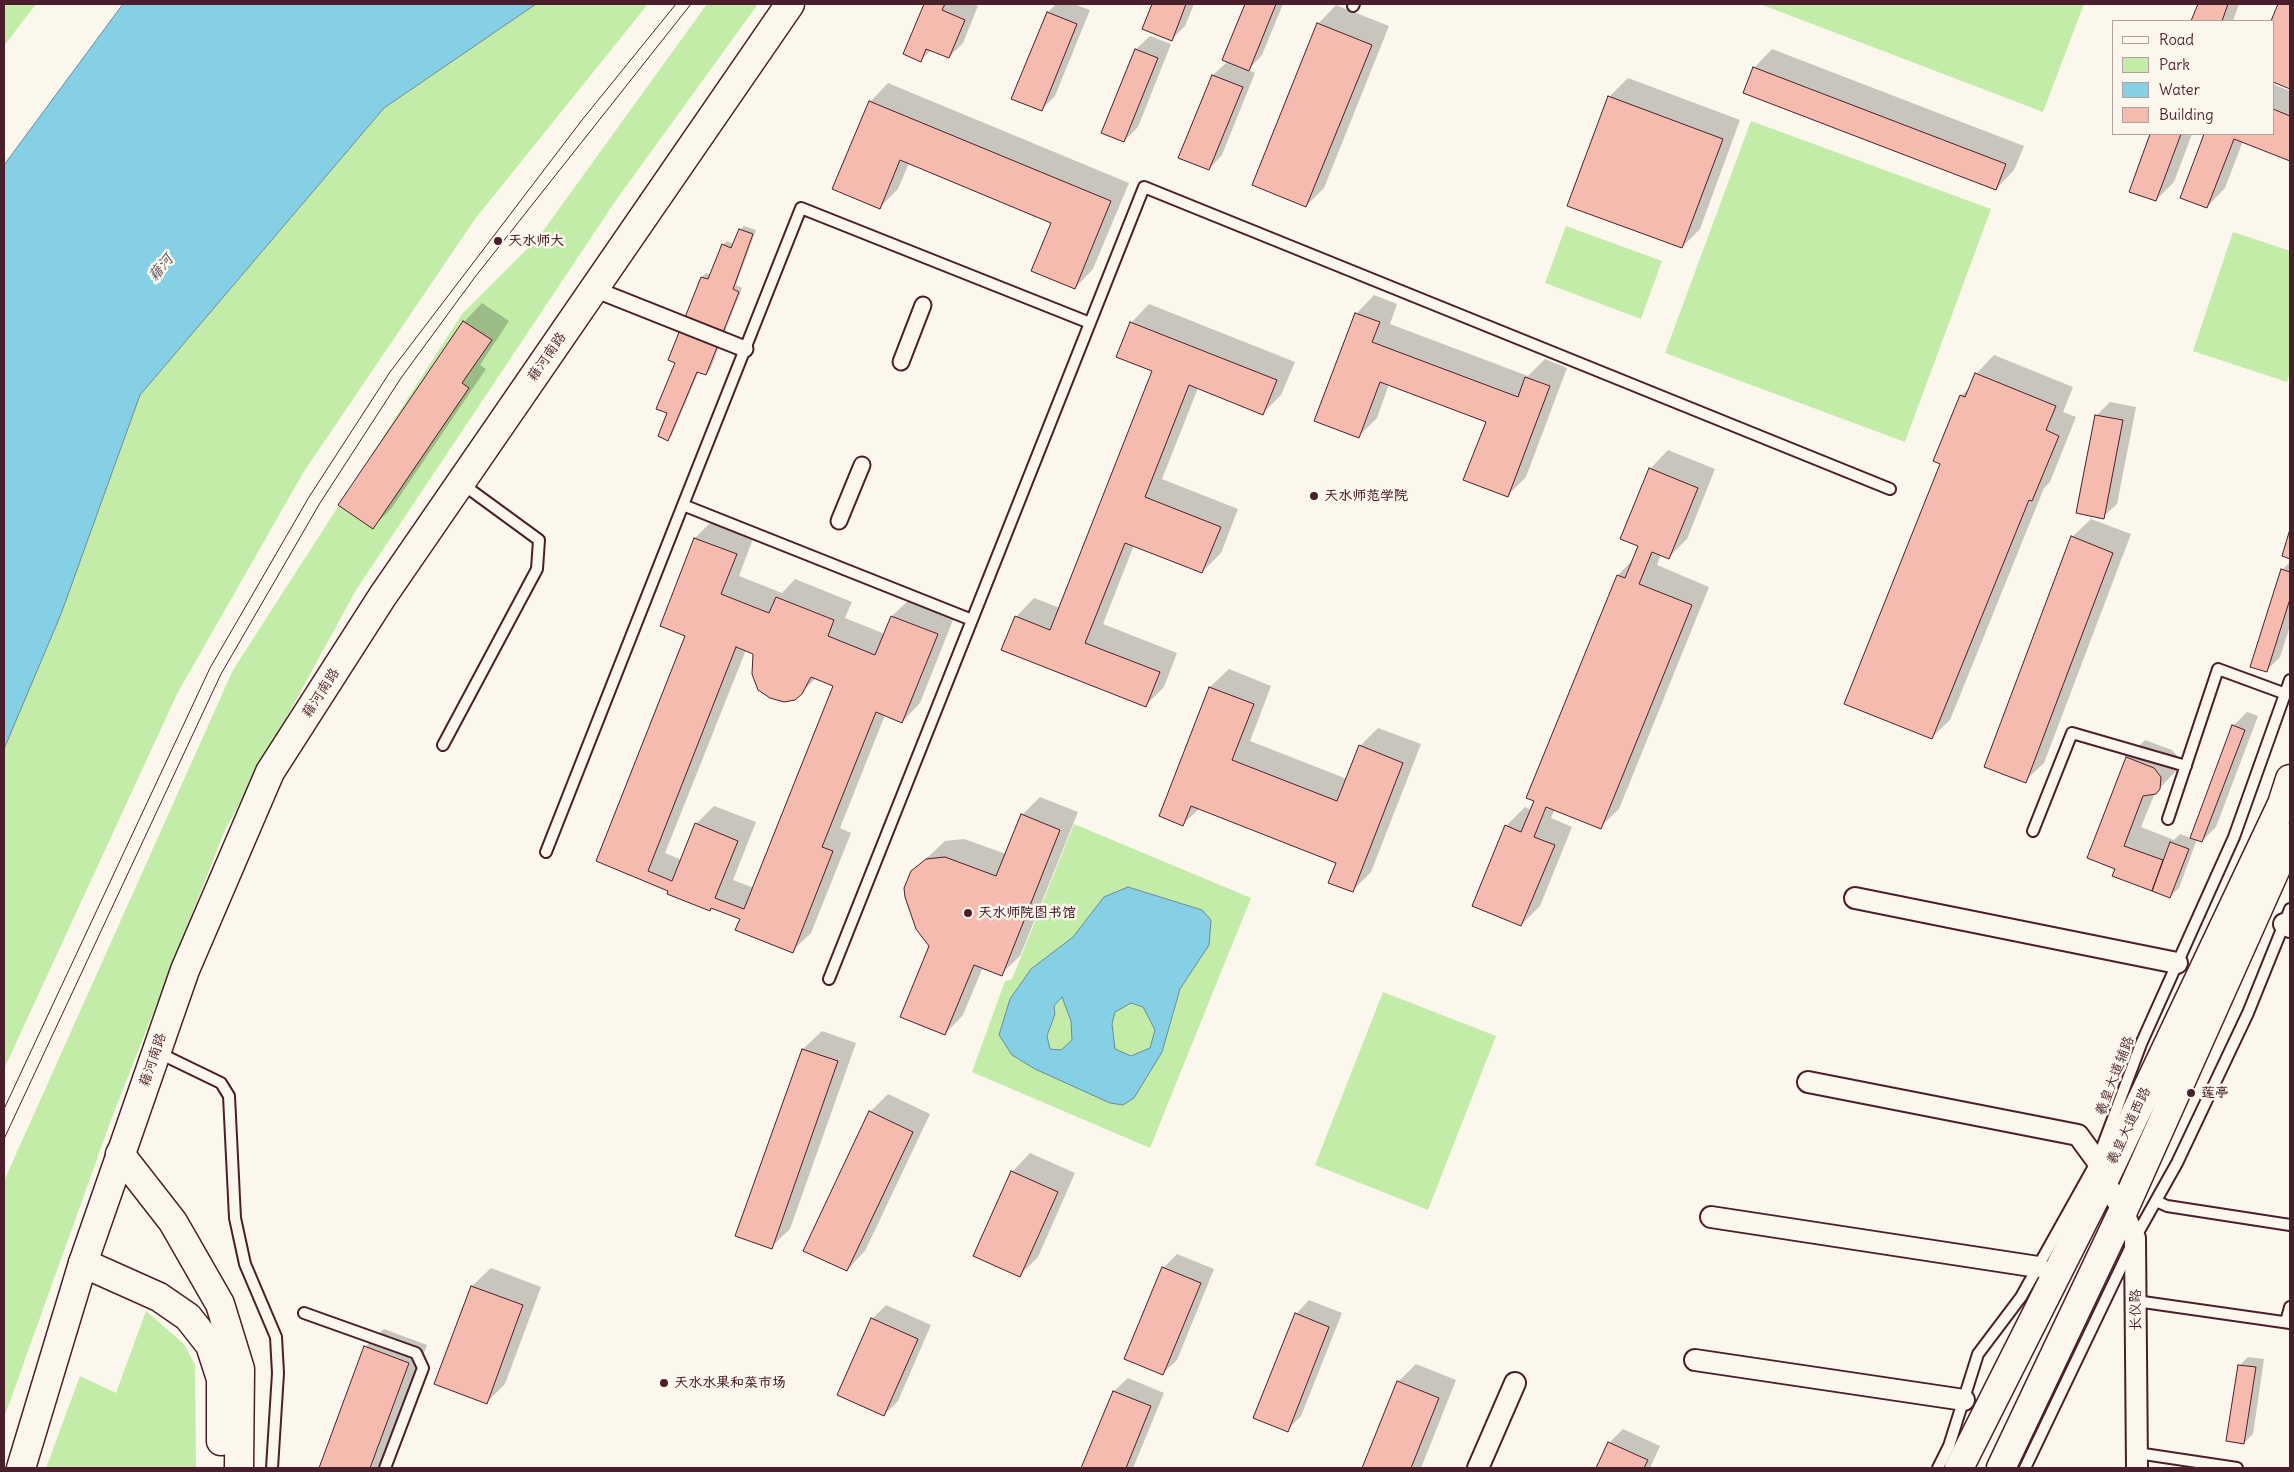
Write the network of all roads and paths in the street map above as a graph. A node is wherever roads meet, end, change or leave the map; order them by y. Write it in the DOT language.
graph roads {
  1 [pos="790,4"];
  2 [pos="594,289"];
  3 [pos="923,305"];
  4 [pos="1090,323"];
  5 [pos="745,349"];
  6 [pos="901,362"];
  7 [pos="862,465"];
  8 [pos="461,482"];
  9 [pos="1890,489"];
  10 [pos="683,505"];
  11 [pos="839,521"];
  12 [pos="972,620"];
  13 [pos="2290,680"];
  14 [pos="2286,694"];
  15 [pos="443,746"];
  16 [pos="2186,766"];
  17 [pos="2290,779"];
  18 [pos="2168,819"];
  19 [pos="2033,831"];
  20 [pos="2290,837"];
  21 [pos="546,852"];
  22 [pos="1855,898"];
  23 [pos="2288,920"];
  24 [pos="2178,963"];
  25 [pos="829,979"];
  26 [pos="156,1052"];
  27 [pos="1808,1082"];
  28 [pos="120,1154"];
  29 [pos="2100,1171"];
  30 [pos="2156,1201"];
  31 [pos="2123,1211"];
  32 [pos="1710,1217"];
  33 [pos="2290,1225"];
  34 [pos="2135,1238"];
  35 [pos="83,1263"];
  36 [pos="2038,1267"];
  37 [pos="2136,1301"];
  38 [pos="2290,1307"];
  39 [pos="304,1313"];
  40 [pos="2288,1323"];
  41 [pos="1696,1360"];
  42 [pos="1515,1383"];
  43 [pos="1964,1400"];
  44 [pos="2137,1460"];
  45 [pos="21,1468"];
  46 [pos="220,1468"];
  47 [pos="239,1468"];
  48 [pos="272,1468"];
  49 [pos="385,1468"];
  50 [pos="1478,1468"];
  51 [pos="1938,1468"];
  52 [pos="1959,1468"];
  53 [pos="2001,1468"];
  54 [pos="2025,1468"];
  55 [pos="2237,1468"];
  1 -- 2 [label="main road, 藉河南路"];
  2 -- 5 [label="street"];
  2 -- 8 [label="main road, 藉河南路"];
  3 -- 6 [label="street"];
  4 -- 5 [label="lane"];
  4 -- 9 [label="lane"];
  4 -- 12 [label="lane"];
  5 -- 10 [label="lane"];
  7 -- 11 [label="street"];
  8 -- 15 [label="lane"];
  8 -- 26 [label="main road, 藉河南路"];
  10 -- 12 [label="lane"];
  10 -- 21 [label="lane"];
  12 -- 25 [label="lane"];
  13 -- 14 [label="lane, 羲皇大道辅路"];
  14 -- 16 [label="lane"];
  14 -- 24 [label="lane, 羲皇大道辅路"];
  16 -- 18 [label="lane"];
  16 -- 19 [label="lane"];
  17 -- 29 [label="main road, 羲皇大道西路"];
  20 -- 31 [label="main road, 羲皇大道西路"];
  22 -- 24 [label="street"];
  23 -- 30 [label="lane"];
  24 -- 29 [label="lane, 羲皇大道辅路"];
  26 -- 28 [label="main road, 藉河南路"];
  26 -- 48 [label="lane"];
  27 -- 29 [label="street, 长仪路"];
  28 -- 35 [label="main road, 藉河南路"];
  28 -- 47 [label="main road"];
  29 -- 31 [label="street, 长仪路"];
  29 -- 36 [label="lane, 羲皇大道辅路"];
  29 -- 52 [label="main road, 羲皇大道西路"];
  30 -- 33 [label="lane"];
  30 -- 34 [label="lane"];
  31 -- 34 [label="street, 长仪路"];
  31 -- 53 [label="main road, 羲皇大道西路"];
  32 -- 36 [label="street"];
  34 -- 37 [label="street, 长仪路"];
  34 -- 54 [label="lane"];
  35 -- 45 [label="main road, 藉河南路"];
  35 -- 46 [label="main road"];
  36 -- 43 [label="lane, 羲皇大道辅路"];
  37 -- 40 [label="lane"];
  37 -- 44 [label="street, 长仪路"];
  38 -- 40 [label="lane"];
  39 -- 49 [label="lane"];
  41 -- 43 [label="street"];
  42 -- 50 [label="street"];
  43 -- 51 [label="lane, 羲皇大道辅路"];
  44 -- 55 [label="lane"];
}
